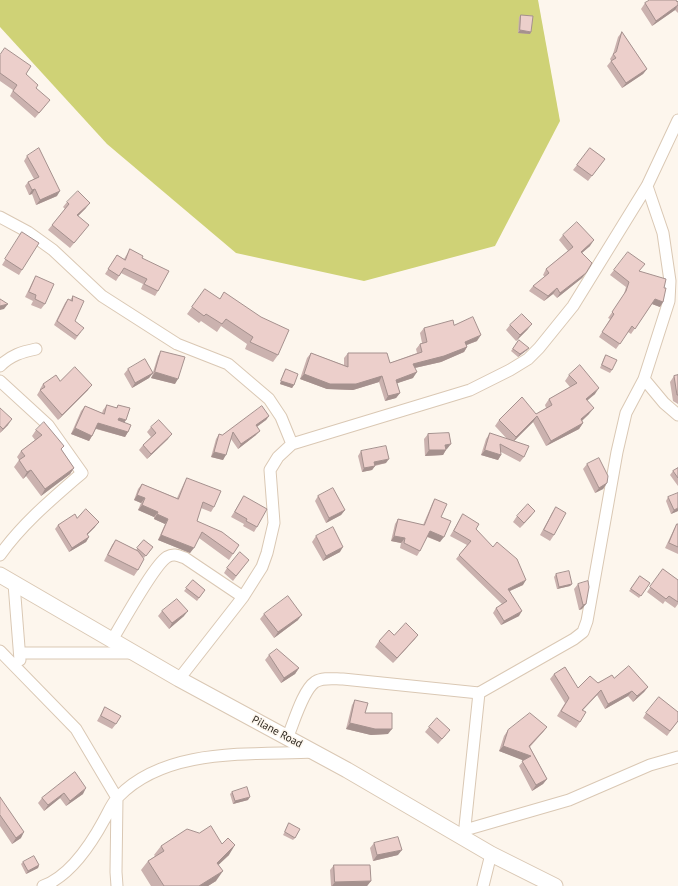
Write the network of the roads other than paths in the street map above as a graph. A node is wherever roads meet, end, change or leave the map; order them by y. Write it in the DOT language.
graph roads {
  1 [pos="678,120"];
  2 [pos="647,186"];
  3 [pos="0,218"];
  4 [pos="674,278"];
  5 [pos="36,349"];
  6 [pos="0,366"];
  7 [pos="644,379"];
  8 [pos="0,381"];
  9 [pos="678,415"];
  10 [pos="292,444"];
  11 [pos="4,540"];
  12 [pos="0,555"];
  13 [pos="0,576"];
  14 [pos="14,584"];
  15 [pos="243,597"];
  16 [pos="112,640"];
  17 [pos="0,651"];
  18 [pos="20,653"];
  19 [pos="134,653"];
  20 [pos="20,671"];
  21 [pos="180,679"];
  22 [pos="479,693"];
  23 [pos="288,736"];
  24 [pos="314,752"];
  25 [pos="678,758"];
  26 [pos="117,798"];
  27 [pos="464,833"];
  28 [pos="491,854"];
  29 [pos="43,886"];
  30 [pos="117,886"];
  31 [pos="483,886"];
  32 [pos="555,886"];
  1 -- 2 [label="street"];
  2 -- 4 [label="street"];
  2 -- 10 [label="street"];
  3 -- 10 [label="street"];
  4 -- 7 [label="street"];
  5 -- 6 [label="street"];
  7 -- 9 [label="street"];
  7 -- 22 [label="street"];
  8 -- 11 [label="street"];
  10 -- 15 [label="street"];
  11 -- 12 [label="street"];
  13 -- 14 [label="main road, Pilane Road"];
  14 -- 16 [label="main road, Pilane Road"];
  14 -- 18 [label="street"];
  15 -- 16 [label="street"];
  15 -- 21 [label="street"];
  16 -- 19 [label="main road, Pilane Road"];
  17 -- 20 [label="street"];
  18 -- 19 [label="street"];
  18 -- 20 [label="street"];
  19 -- 21 [label="main road, Pilane Road"];
  20 -- 26 [label="street"];
  21 -- 23 [label="main road, Pilane Road"];
  22 -- 23 [label="street"];
  22 -- 27 [label="street"];
  23 -- 24 [label="main road, Pilane Road"];
  24 -- 26 [label="street"];
  24 -- 27 [label="main road, Pilane Road"];
  25 -- 27 [label="street"];
  26 -- 29 [label="street"];
  26 -- 30 [label="street"];
  27 -- 28 [label="main road, Pilane Road"];
  28 -- 31 [label="street"];
  28 -- 32 [label="main road, Pilane Road"];
}
